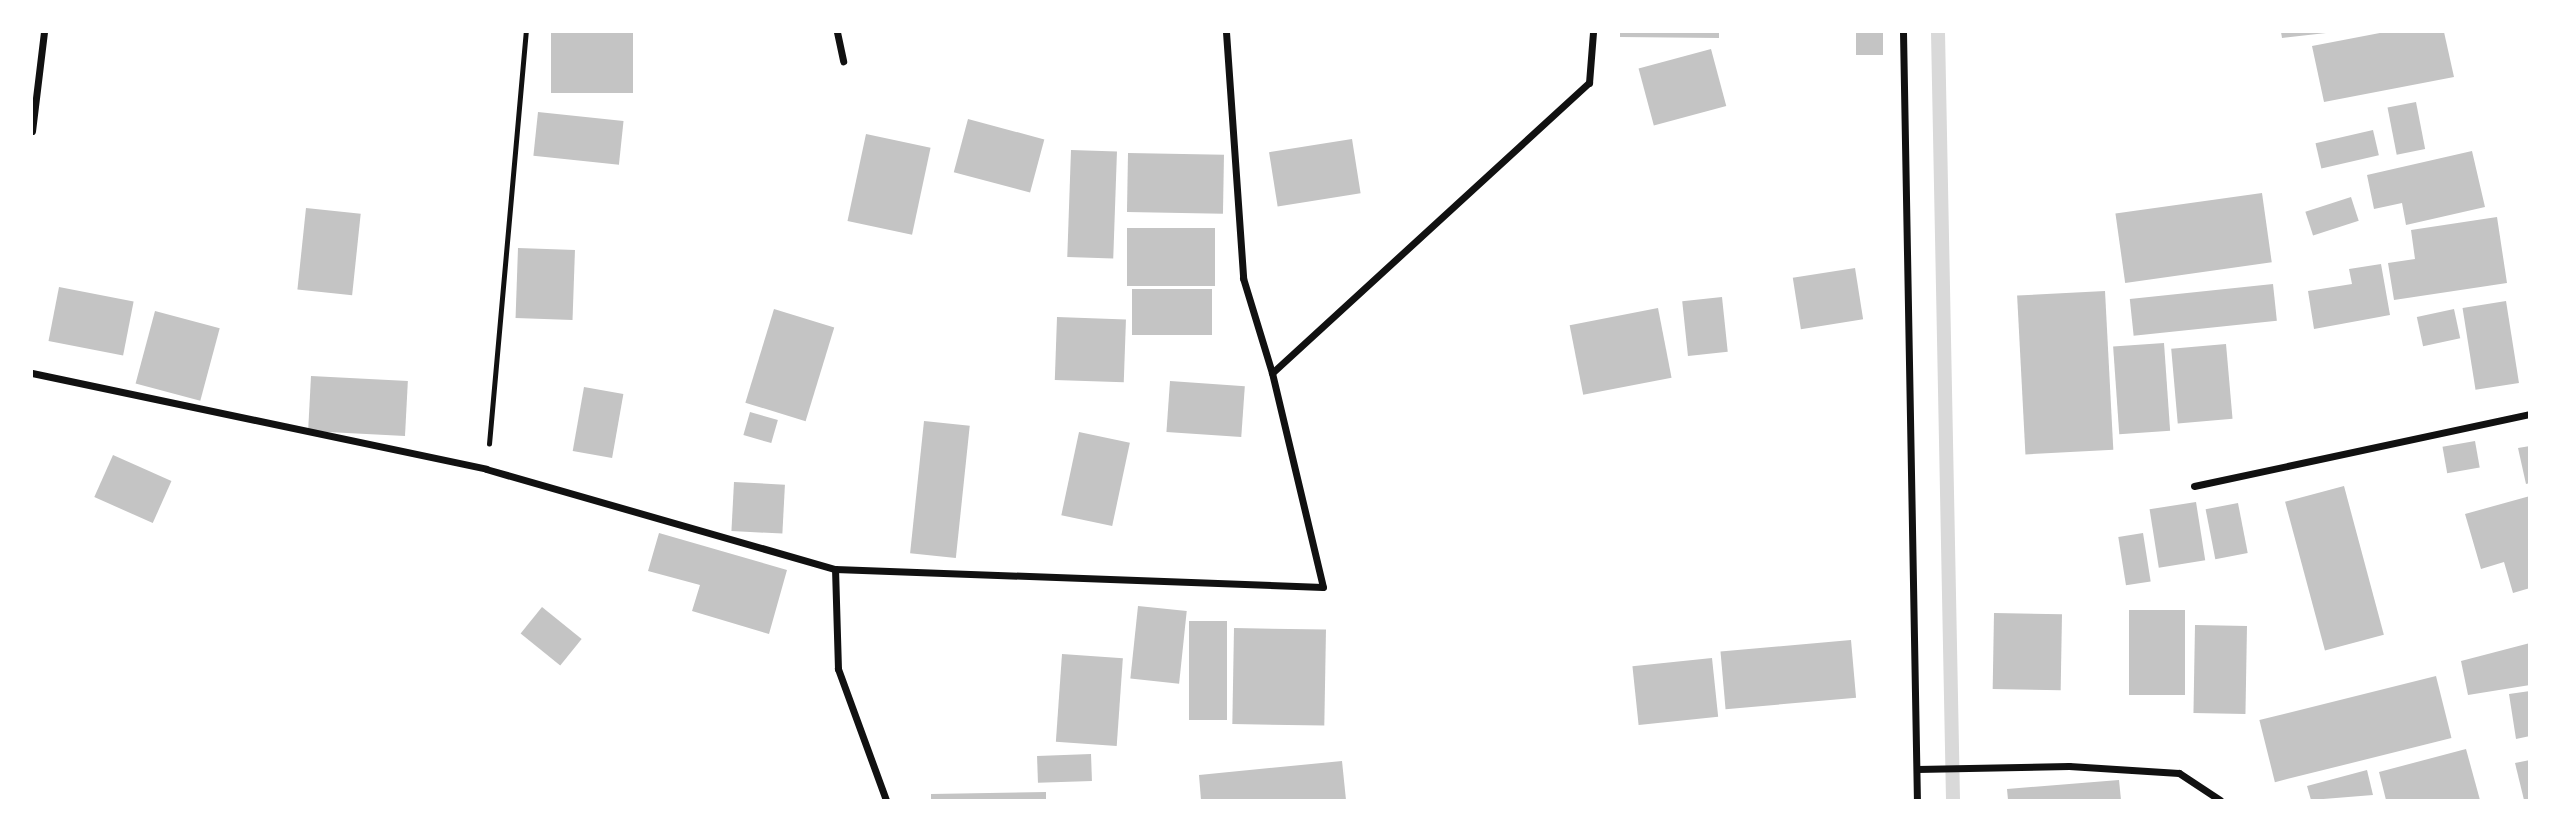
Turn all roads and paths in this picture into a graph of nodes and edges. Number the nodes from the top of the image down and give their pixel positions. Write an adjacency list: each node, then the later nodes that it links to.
1 (44, 32): 8 (street)
2 (526, 32): 12 (path)
3 (837, 32): 7 (street)
4 (1226, 32): 10 (street)
5 (1593, 32): 10 (street)
6 (1903, 32): 15 (street)
7 (843, 61)
8 (32, 131)
9 (32, 373): 12 (street)
10 (1272, 373): 14 (street)
11 (2529, 414): 13 (street)
12 (486, 469): 14 (street)
13 (2194, 486)
14 (835, 569): 16 (street)
15 (1917, 769): 17 (street); 18 (street)
16 (886, 800)
17 (1917, 800)
18 (2220, 800)

